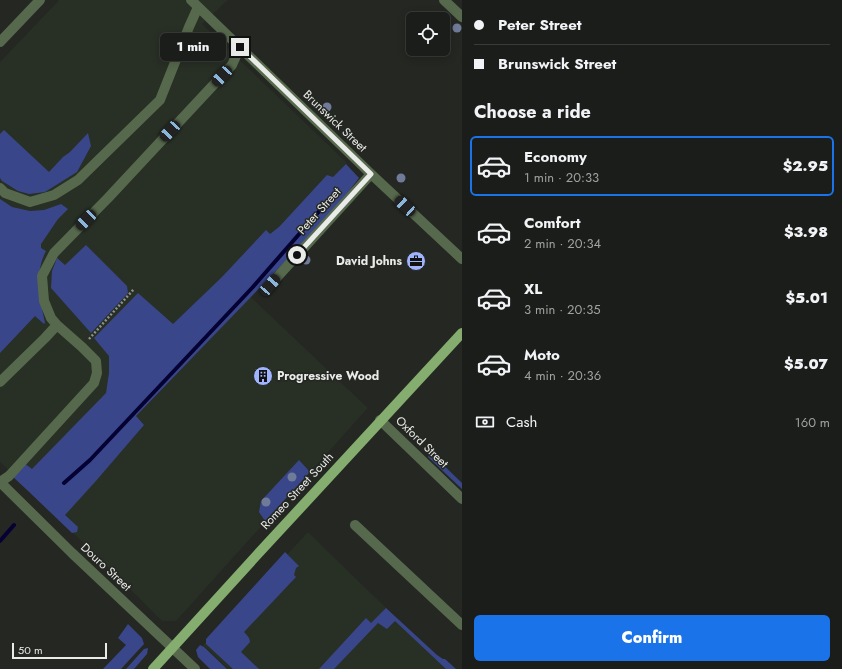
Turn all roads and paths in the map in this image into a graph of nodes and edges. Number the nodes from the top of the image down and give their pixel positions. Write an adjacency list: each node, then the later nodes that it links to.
1 (40, 0): 5 (street)
2 (444, 0): 4 (street)
3 (195, 4): 6 (street, Brunswick Street); 8 (street)
4 (462, 17)
5 (0, 42)
6 (240, 47): 7 (street, Brunswick Street); 12 (street)
7 (371, 174): 9 (street, Brunswick Street); 10 (street, Peter Street)
8 (0, 188)
9 (462, 259)
10 (270, 285)
11 (134, 290): 14 (path)
12 (57, 325): 14 (street); 15 (street)
13 (462, 333): 16 (main road, Romeo Street South)
14 (82, 347): 17 (street)
15 (0, 382)
16 (380, 420): 18 (street, Oxford Street); 21 (main road, Romeo Street South)
17 (0, 482): 21 (street, Douro Street)
18 (462, 499)
19 (355, 525): 20 (street)
20 (462, 625)
21 (173, 648): 22 (main road, Romeo Street South); 23 (street, Douro Street)
22 (153, 669)
23 (195, 669)

